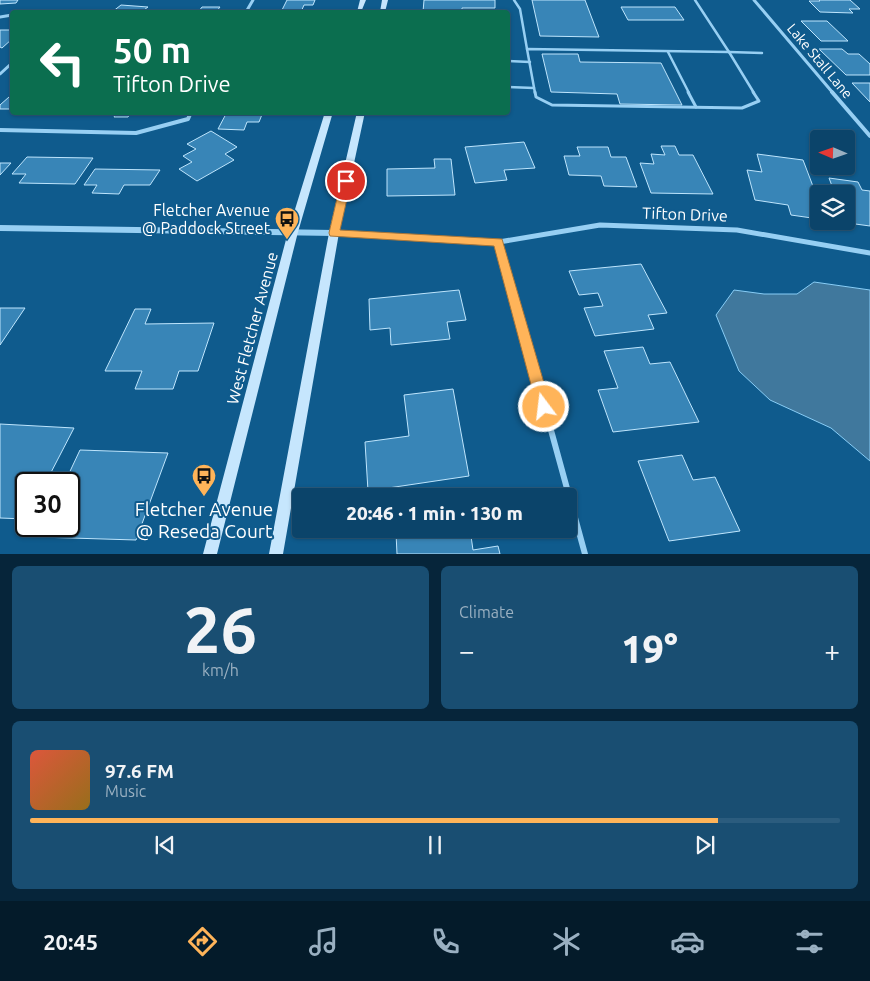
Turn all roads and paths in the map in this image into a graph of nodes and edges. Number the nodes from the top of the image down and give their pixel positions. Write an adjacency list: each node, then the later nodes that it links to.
1 (514, 0): 4 (lane)
2 (695, 0): 6 (lane)
3 (754, 0): 19 (street, Lake Stall Lane)
4 (527, 49): 5 (lane); 9 (lane)
5 (668, 52): 6 (lane); 14 (lane)
6 (729, 52): 7 (lane); 14 (lane)
7 (762, 53)
8 (510, 61): 9 (lane)
9 (530, 62): 13 (lane)
10 (10, 65): 11 (street)
11 (0, 74)
12 (510, 87): 13 (lane)
13 (534, 88): 14 (lane)
14 (696, 107)
15 (190, 115): 18 (street)
16 (328, 115): 21 (main road, West Fletcher Avenue)
17 (360, 115): 22 (main road)
18 (0, 130)
19 (870, 136)
20 (0, 228): 21 (street)
21 (293, 232): 22 (street); 25 (main road, West Fletcher Avenue)
22 (334, 233): 23 (street, Tifton Drive); 26 (main road)
23 (499, 242): 24 (street, Tifton Drive); 27 (street)
24 (870, 253)
25 (210, 554)
26 (276, 554)
27 (585, 554)

